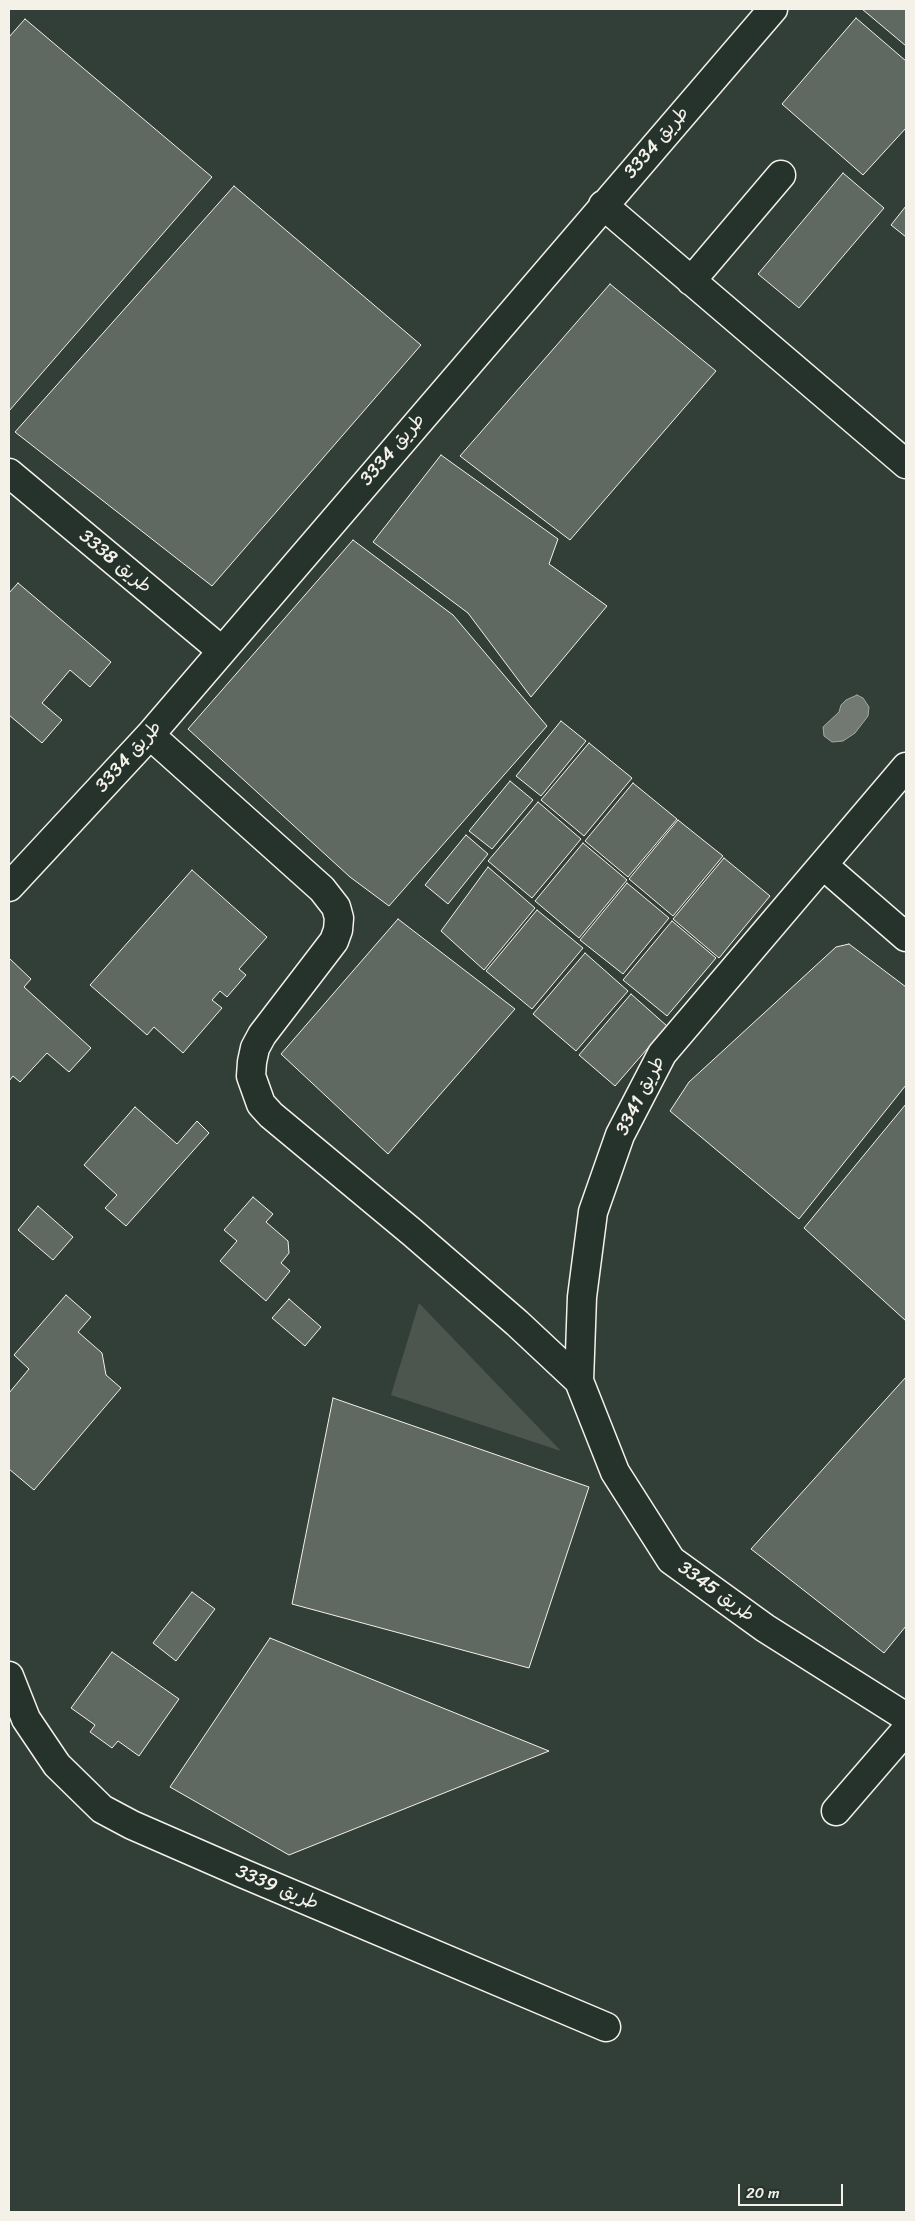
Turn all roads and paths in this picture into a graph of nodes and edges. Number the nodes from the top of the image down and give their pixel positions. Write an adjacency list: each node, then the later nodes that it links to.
1 (773, 9): 3 (street, طريق 3334)
2 (781, 176): 4 (street)
3 (603, 204): 4 (street); 7 (street, طريق 3334)
4 (691, 281): 5 (street)
5 (906, 464)
6 (9, 473): 7 (street, طريق 3338)
7 (221, 650): 8 (street, طريق 3334)
8 (150, 735): 11 (street, طريق 3334); 13 (street)
9 (906, 767): 10 (street, طريق 3341)
10 (823, 865): 12 (street); 13 (street, طريق 3341)
11 (9, 887)
12 (906, 937)
13 (579, 1381): 15 (street, طريق 3345)
14 (9, 1676): 18 (street, طريق 3339)
15 (906, 1716)
16 (906, 1730): 17 (street)
17 (836, 1811)
18 (606, 2027)

